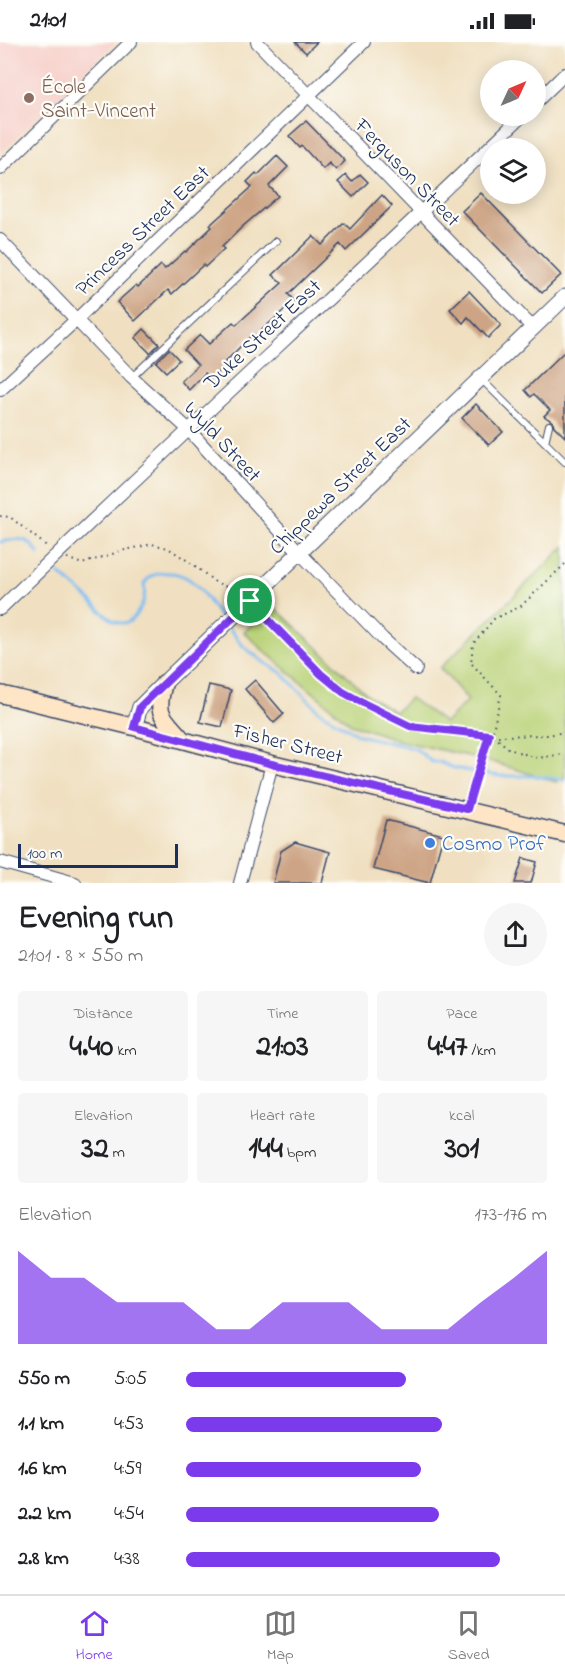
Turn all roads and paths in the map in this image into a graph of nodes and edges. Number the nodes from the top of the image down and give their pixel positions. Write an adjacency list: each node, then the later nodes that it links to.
1 (131, 42): 8 (street)
2 (257, 42): 6 (street, Ferguson Street)
3 (364, 42): 6 (street, Princess Street East)
4 (565, 74): 5 (street)
5 (546, 92)
6 (309, 96): 9 (street, Ferguson Street); 13 (street, Princess Street East)
7 (512, 126): 9 (street, Duke Street East)
8 (0, 169)
9 (421, 214): 14 (street, Ferguson Street); 19 (street, Duke Street East)
10 (0, 240): 13 (street, Wyld Street)
11 (276, 241): 15 (lane)
12 (565, 297): 14 (street, Chippewa Street East)
13 (77, 319): 15 (street, Wyld Street); 17 (street, Princess Street East)
14 (533, 328): 16 (street, Chippewa Street East)
15 (131, 377): 19 (street, Wyld Street)
16 (481, 378): 20 (lane); 24 (street, Chippewa Street East)
17 (0, 390)
18 (549, 425): 20 (lane)
19 (188, 429): 23 (street, Duke Street East); 24 (street, Wyld Street)
20 (545, 442): 21 (lane)
21 (565, 462)
22 (0, 516): 23 (path)
23 (58, 553): 26 (path); 27 (street, Duke Street East)
24 (300, 553): 26 (street, Chippewa Street East); 28 (street, Wyld Street)
25 (565, 564): 34 (path)
26 (250, 601): 29 (street, Chippewa Street East); 33 (path)
27 (0, 609)
28 (416, 669)
29 (164, 682): 31 (street, Chippewa Street East); 35 (main road)
30 (0, 694): 31 (main road, Fisher Street)
31 (134, 727): 35 (main road, Fisher Street)
32 (565, 732): 34 (path)
33 (489, 735): 34 (path); 38 (path)
34 (494, 736): 36 (path)
35 (183, 740): 37 (main road, Fisher Street)
36 (565, 754)
37 (272, 764): 38 (main road, Fisher Street); 42 (street)
38 (467, 809): 39 (main road, Fisher Street)
39 (565, 834)
40 (0, 862): 41 (street)
41 (75, 883)
42 (240, 883)

